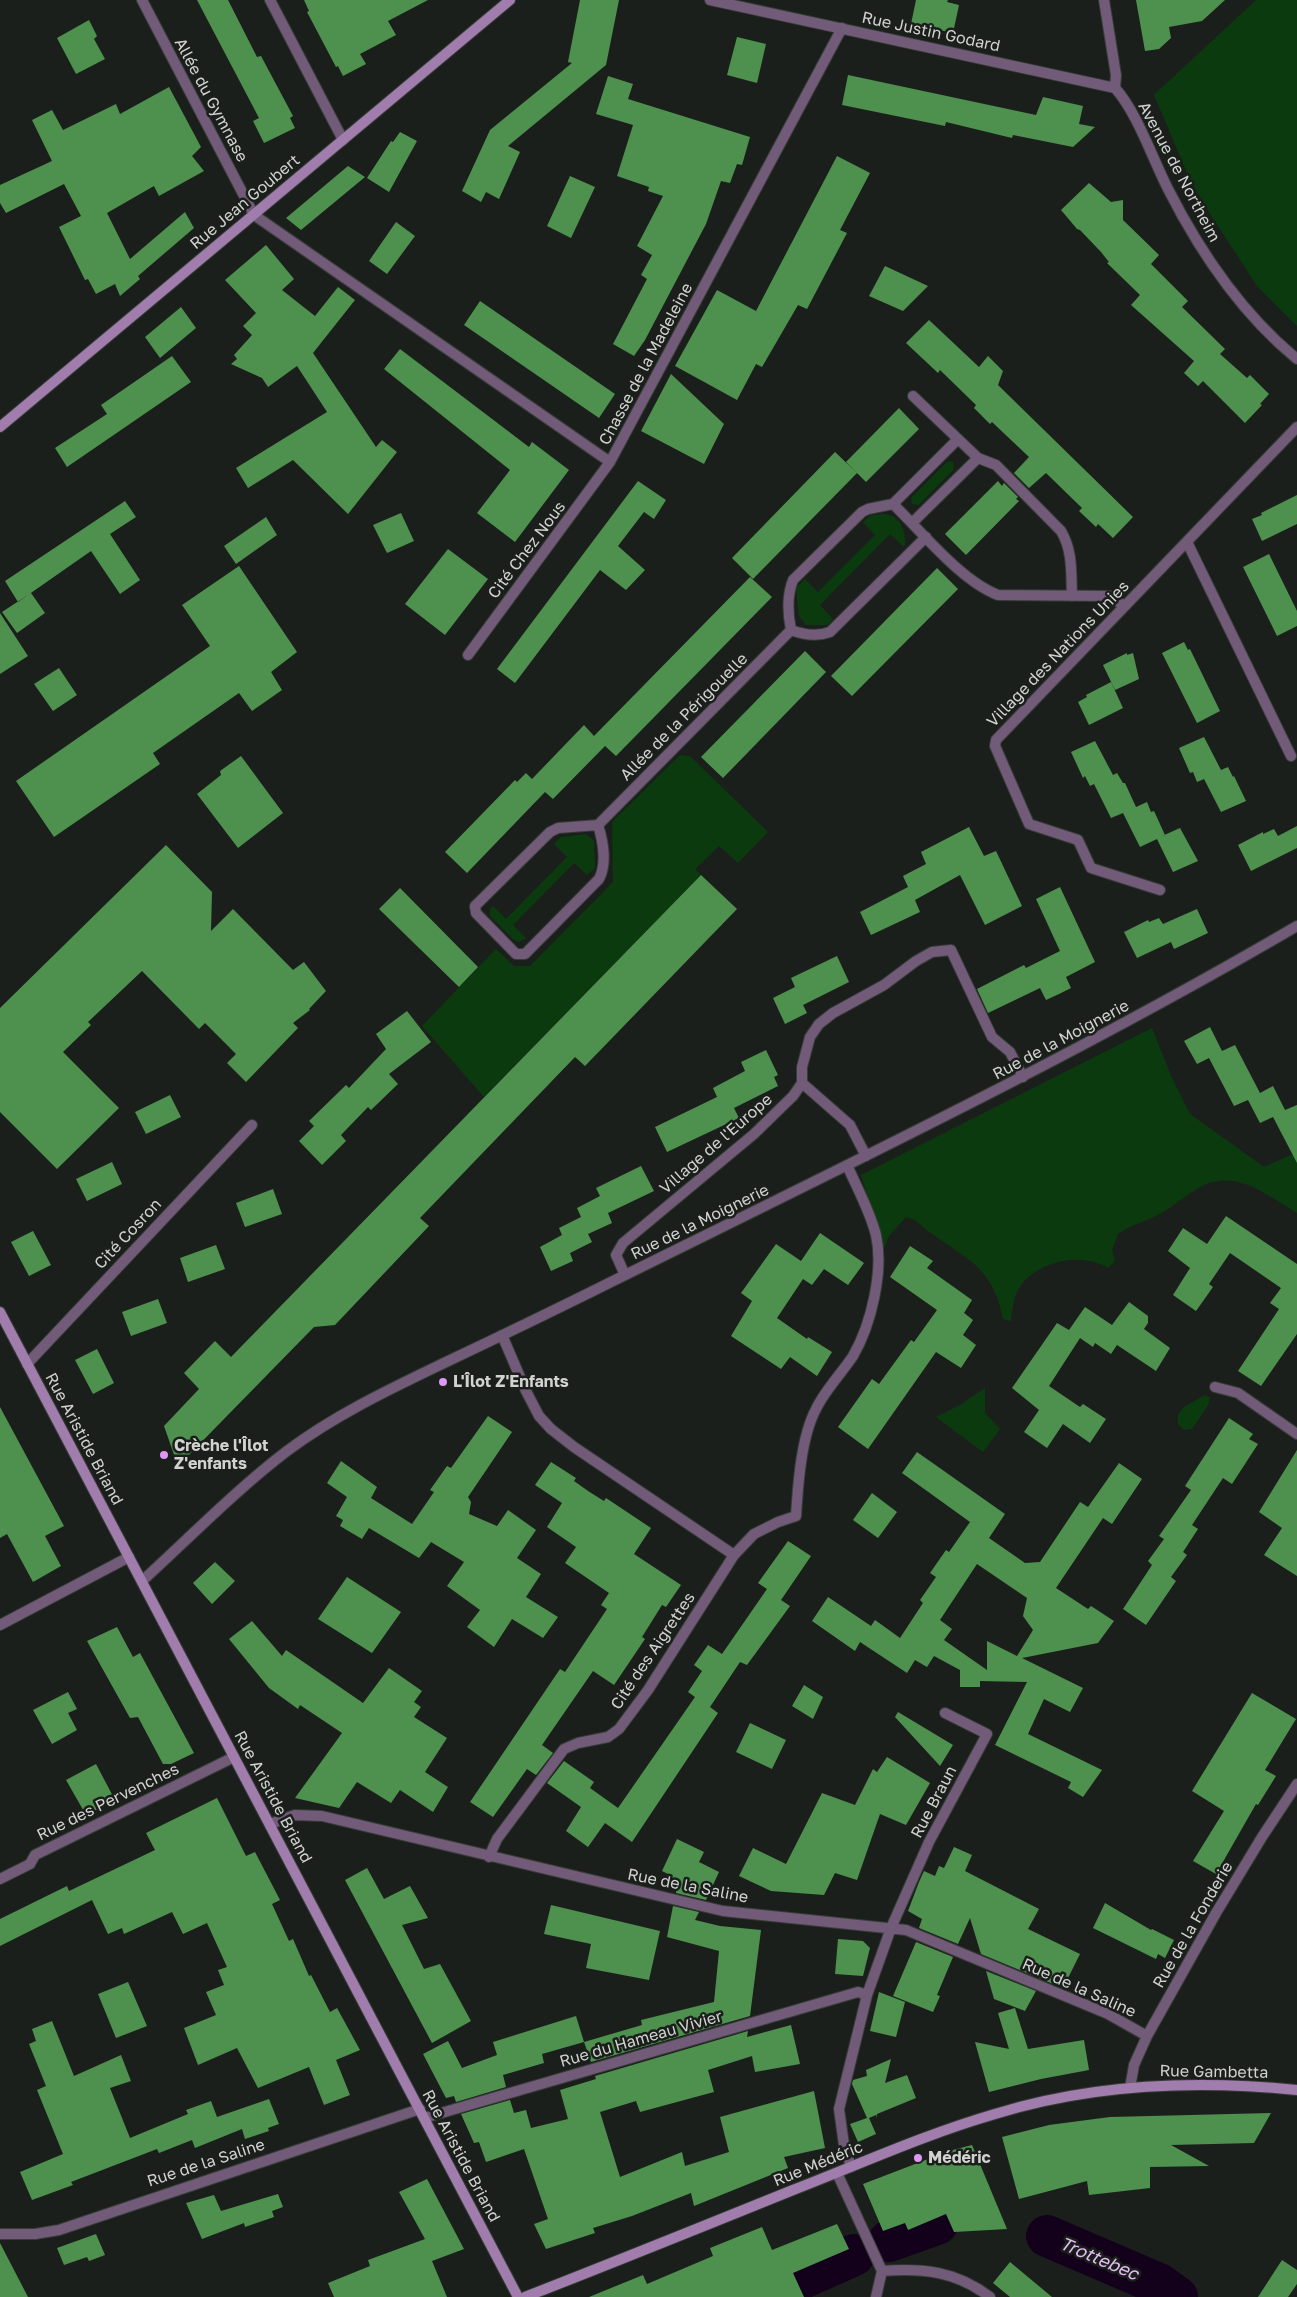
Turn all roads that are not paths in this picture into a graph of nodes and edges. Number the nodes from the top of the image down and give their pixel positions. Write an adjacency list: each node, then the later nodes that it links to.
1 (142, 0): 9 (street, Allée du Gymnase)
2 (270, 0): 8 (street)
3 (510, 0): 8 (main road, Rue Jean Goubert)
4 (710, 0): 6 (street, Rue Justin Godard)
5 (1104, 0): 7 (street)
6 (842, 28): 7 (street, Rue Justin Godard); 16 (street, Chasse de la Madeleine)
7 (1116, 88): 10 (street, Avenue de Northeim)
8 (343, 140): 9 (main road, Rue Jean Goubert)
9 (254, 214): 12 (main road, Rue Jean Goubert); 16 (street, Chasse de la Madeleine)
10 (1297, 359)
11 (913, 396): 14 (street)
12 (0, 427)
13 (1297, 427): 20 (street, Village des Nations Unies)
14 (958, 439): 15 (street); 17 (street)
15 (978, 458): 18 (street); 21 (street)
16 (610, 462): 24 (street, Cité Chez Nous)
17 (893, 504): 18 (street); 23 (street)
18 (912, 523): 19 (street)
19 (926, 537): 21 (street); 23 (street)
20 (1187, 542): 22 (street, Village des Nations Unies); 25 (street)
21 (1072, 596): 22 (street)
22 (1124, 606): 27 (street, Village des Nations Unies)
23 (791, 630): 26 (street, Allée de la Périgouelle)
24 (468, 655)
25 (1291, 756)
26 (598, 826): 26 (street)
27 (1160, 890)
28 (1297, 926): 29 (street, Rue de la Moignerie)
29 (1023, 1077): 30 (street); 32 (street, Rue de la Moignerie)
30 (802, 1083): 32 (street); 34 (street, Village de l'Europe)
31 (252, 1125): 37 (street, Cité Cosron)
32 (866, 1156): 33 (street, Rue de la Moignerie)
33 (847, 1165): 34 (street, Rue de la Moignerie); 40 (street, Cité des Aigrettes)
34 (625, 1275): 36 (street, Rue de la Moignerie)
35 (0, 1312): 37 (main road, Rue Aristide Briand)
36 (502, 1336): 40 (street); 42 (street, Rue de la Moignerie)
37 (28, 1364): 41 (main road, Rue Aristide Briand)
38 (1215, 1387): 39 (street)
39 (1297, 1434)
40 (734, 1555): 48 (street, Cité des Aigrettes)
41 (129, 1557): 42 (main road, Rue Aristide Briand); 43 (street)
42 (142, 1581): 45 (main road, Rue Aristide Briand)
43 (0, 1624)
44 (945, 1714): 50 (street, Rue Braun)
45 (234, 1757): 47 (main road, Rue Aristide Briand); 49 (street, Rue des Pervenches)
46 (1297, 1784): 52 (street, Rue de la Fonderie)
47 (270, 1824): 48 (street, Rue de la Saline); 55 (main road, Rue Aristide Briand)
48 (489, 1857): 50 (street, Rue de la Saline)
49 (0, 1879)
50 (891, 1928): 51 (street); 52 (street, Rue de la Saline)
51 (867, 1995): 55 (street, Rue du Hameau Vivier); 56 (street)
52 (1146, 2036): 53 (street, Rue de la Fonderie)
53 (1130, 2088): 54 (main road, Rue Gambetta); 56 (main road, Rue Médéric)
54 (1297, 2090)
55 (422, 2113): 58 (street, Rue de la Saline); 60 (main road, Rue Aristide Briand)
56 (851, 2167): 57 (main road, Rue Médéric)
57 (837, 2173): 59 (street); 61 (main road, Rue Médéric)
58 (0, 2234)
59 (882, 2271): 62 (street); 63 (street)
60 (518, 2297)
61 (525, 2297)
62 (876, 2297)
63 (990, 2297)

